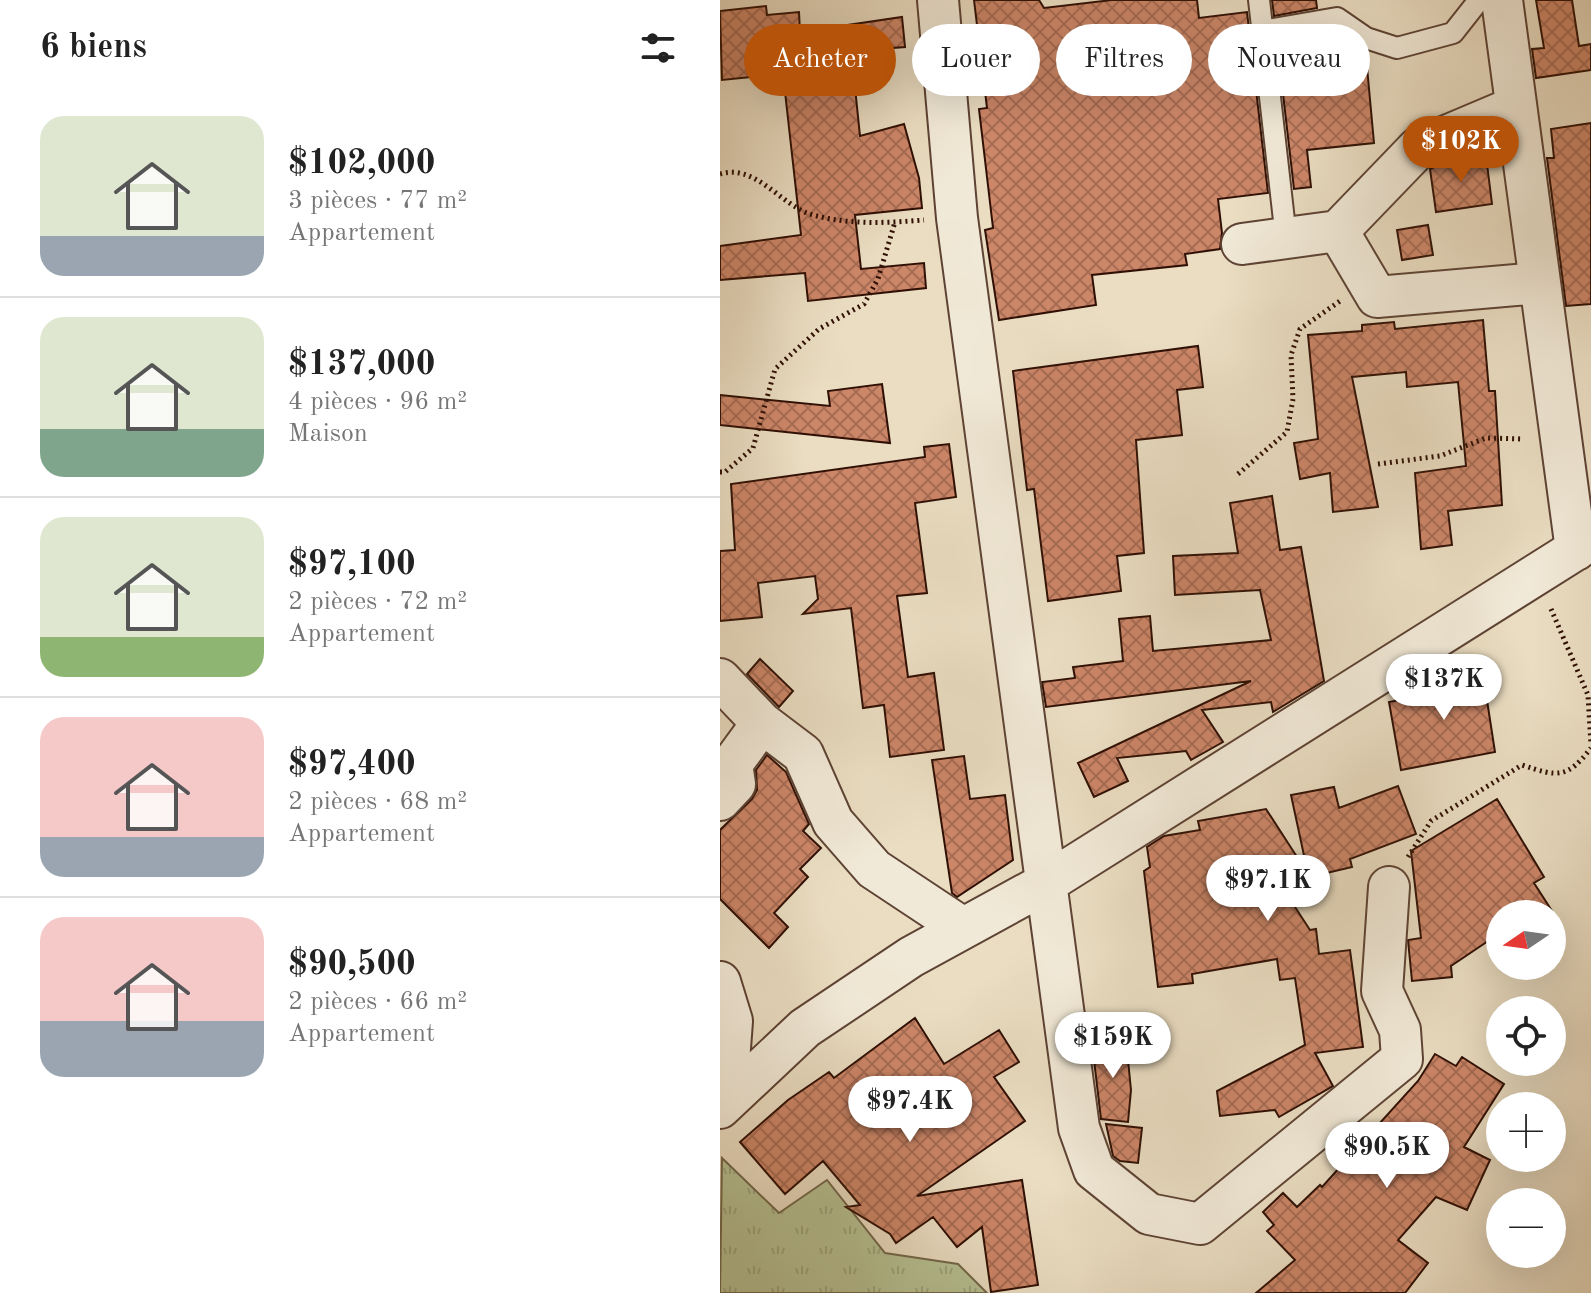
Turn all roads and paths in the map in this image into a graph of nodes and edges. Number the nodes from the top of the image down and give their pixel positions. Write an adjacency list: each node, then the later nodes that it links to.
1 (938, 0): 12 (street)
2 (1259, 0): 5 (lane)
3 (1479, 0): 8 (lane)
4 (1502, 0): 10 (street)
5 (1262, 24)
6 (1303, 24): 7 (lane)
7 (1346, 24)
8 (1370, 39)
9 (1270, 96): 15 (lane)
10 (1515, 107): 14 (street); 18 (street)
11 (720, 174): 13 (path)
12 (957, 218): 13 (path); 29 (street)
13 (895, 222): 21 (path)
14 (1338, 231): 15 (street); 17 (street)
15 (1286, 238): 16 (street)
16 (1242, 244)
17 (1369, 282): 18 (street); 22 (path)
18 (1539, 283): 19 (street)
19 (1561, 440): 20 (path); 23 (street)
20 (1378, 464)
21 (720, 472)
22 (1238, 474)
23 (1584, 545): 24 (street)
24 (1536, 575): 27 (path); 29 (street)
25 (720, 679): 26 (street)
26 (762, 723): 28 (street); 31 (street)
27 (1591, 746): 30 (path)
28 (720, 800)
29 (1048, 882): 30 (street); 31 (street)
30 (1389, 887)
31 (963, 928): 33 (street)
32 (720, 982): 33 (street)
33 (723, 1105)

